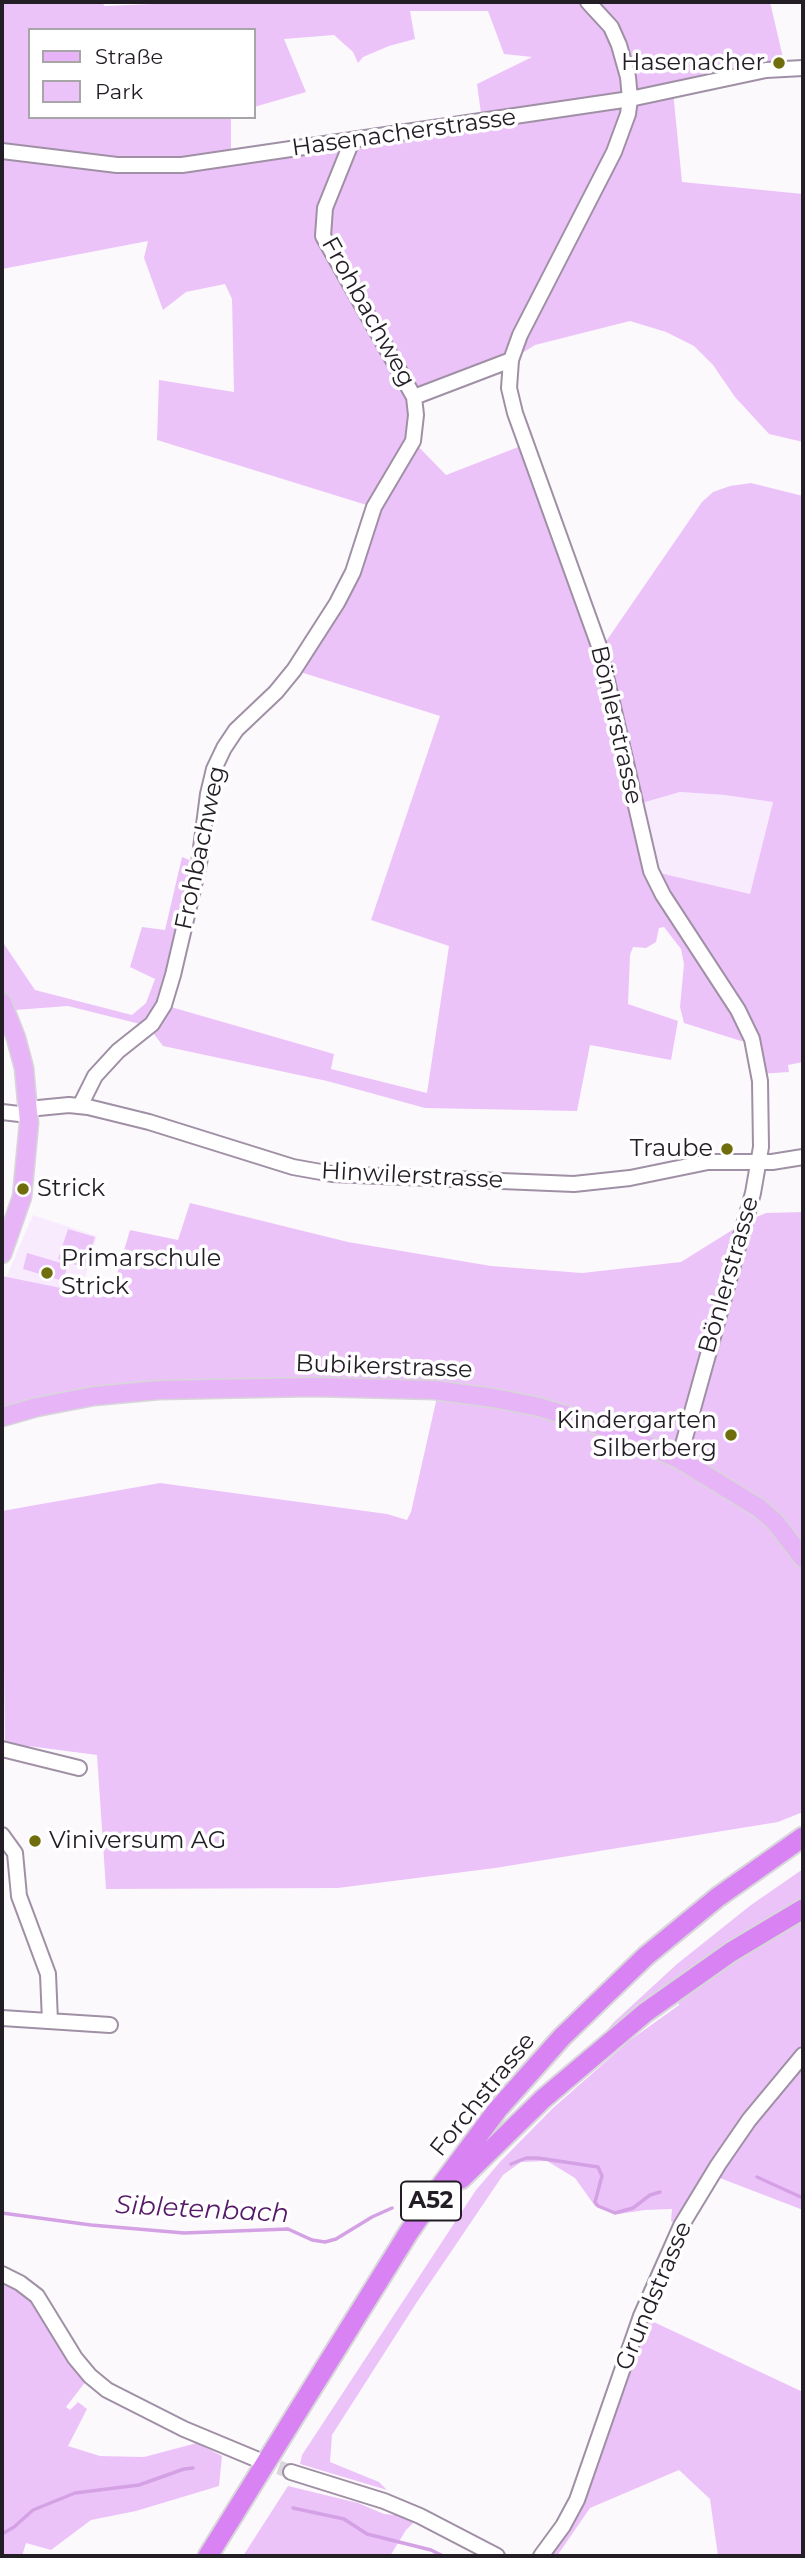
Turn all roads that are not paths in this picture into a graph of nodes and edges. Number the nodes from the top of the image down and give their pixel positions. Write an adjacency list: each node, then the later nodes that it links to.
1 (588, 2): 3 (street, Bönlerstrasse)
2 (803, 68): 3 (street, Hasenacherstrasse)
3 (630, 99): 4 (street, Hasenacherstrasse); 6 (street, Bönlerstrasse)
4 (352, 141): 5 (street, Hasenacherstrasse); 7 (street, Frohbachweg)
5 (2, 150)
6 (510, 360): 7 (street); 13 (street, Bönlerstrasse)
7 (414, 397): 9 (street, Frohbachweg)
8 (2, 1002): 11 (main road)
9 (80, 1105): 11 (street, Hinwilerstrasse); 13 (street, Hinwilerstrasse)
10 (2, 1112): 11 (street, Hinwilerstrasse)
11 (28, 1112): 14 (main road)
12 (803, 1157): 13 (street, Hinwilerstrasse)
13 (759, 1162): 16 (street, Bönlerstrasse)
14 (2, 1254)
15 (2, 1417): 16 (main road, Bubikerstrasse)
16 (679, 1460): 17 (main road, Bubikerstrasse)
17 (803, 1558)
18 (2, 1749): 19 (street)
19 (79, 1768)
20 (2, 1835): 24 (street)
21 (802, 1841): 27 (highway, Forchstrasse / A52); 31 (highway, Forchstrasse / A52)
22 (803, 1909): 27 (highway)
23 (2, 2018): 24 (street)
24 (50, 2021): 25 (street)
25 (110, 2025)
26 (803, 2055): 34 (street, Grundstrasse)
27 (461, 2179): 32 (highway, Forchstrasse / A52)
28 (2, 2274): 29 (street)
29 (256, 2459)
30 (291, 2472): 33 (street)
31 (208, 2556)
32 (223, 2556)
33 (496, 2556)
34 (541, 2556)

